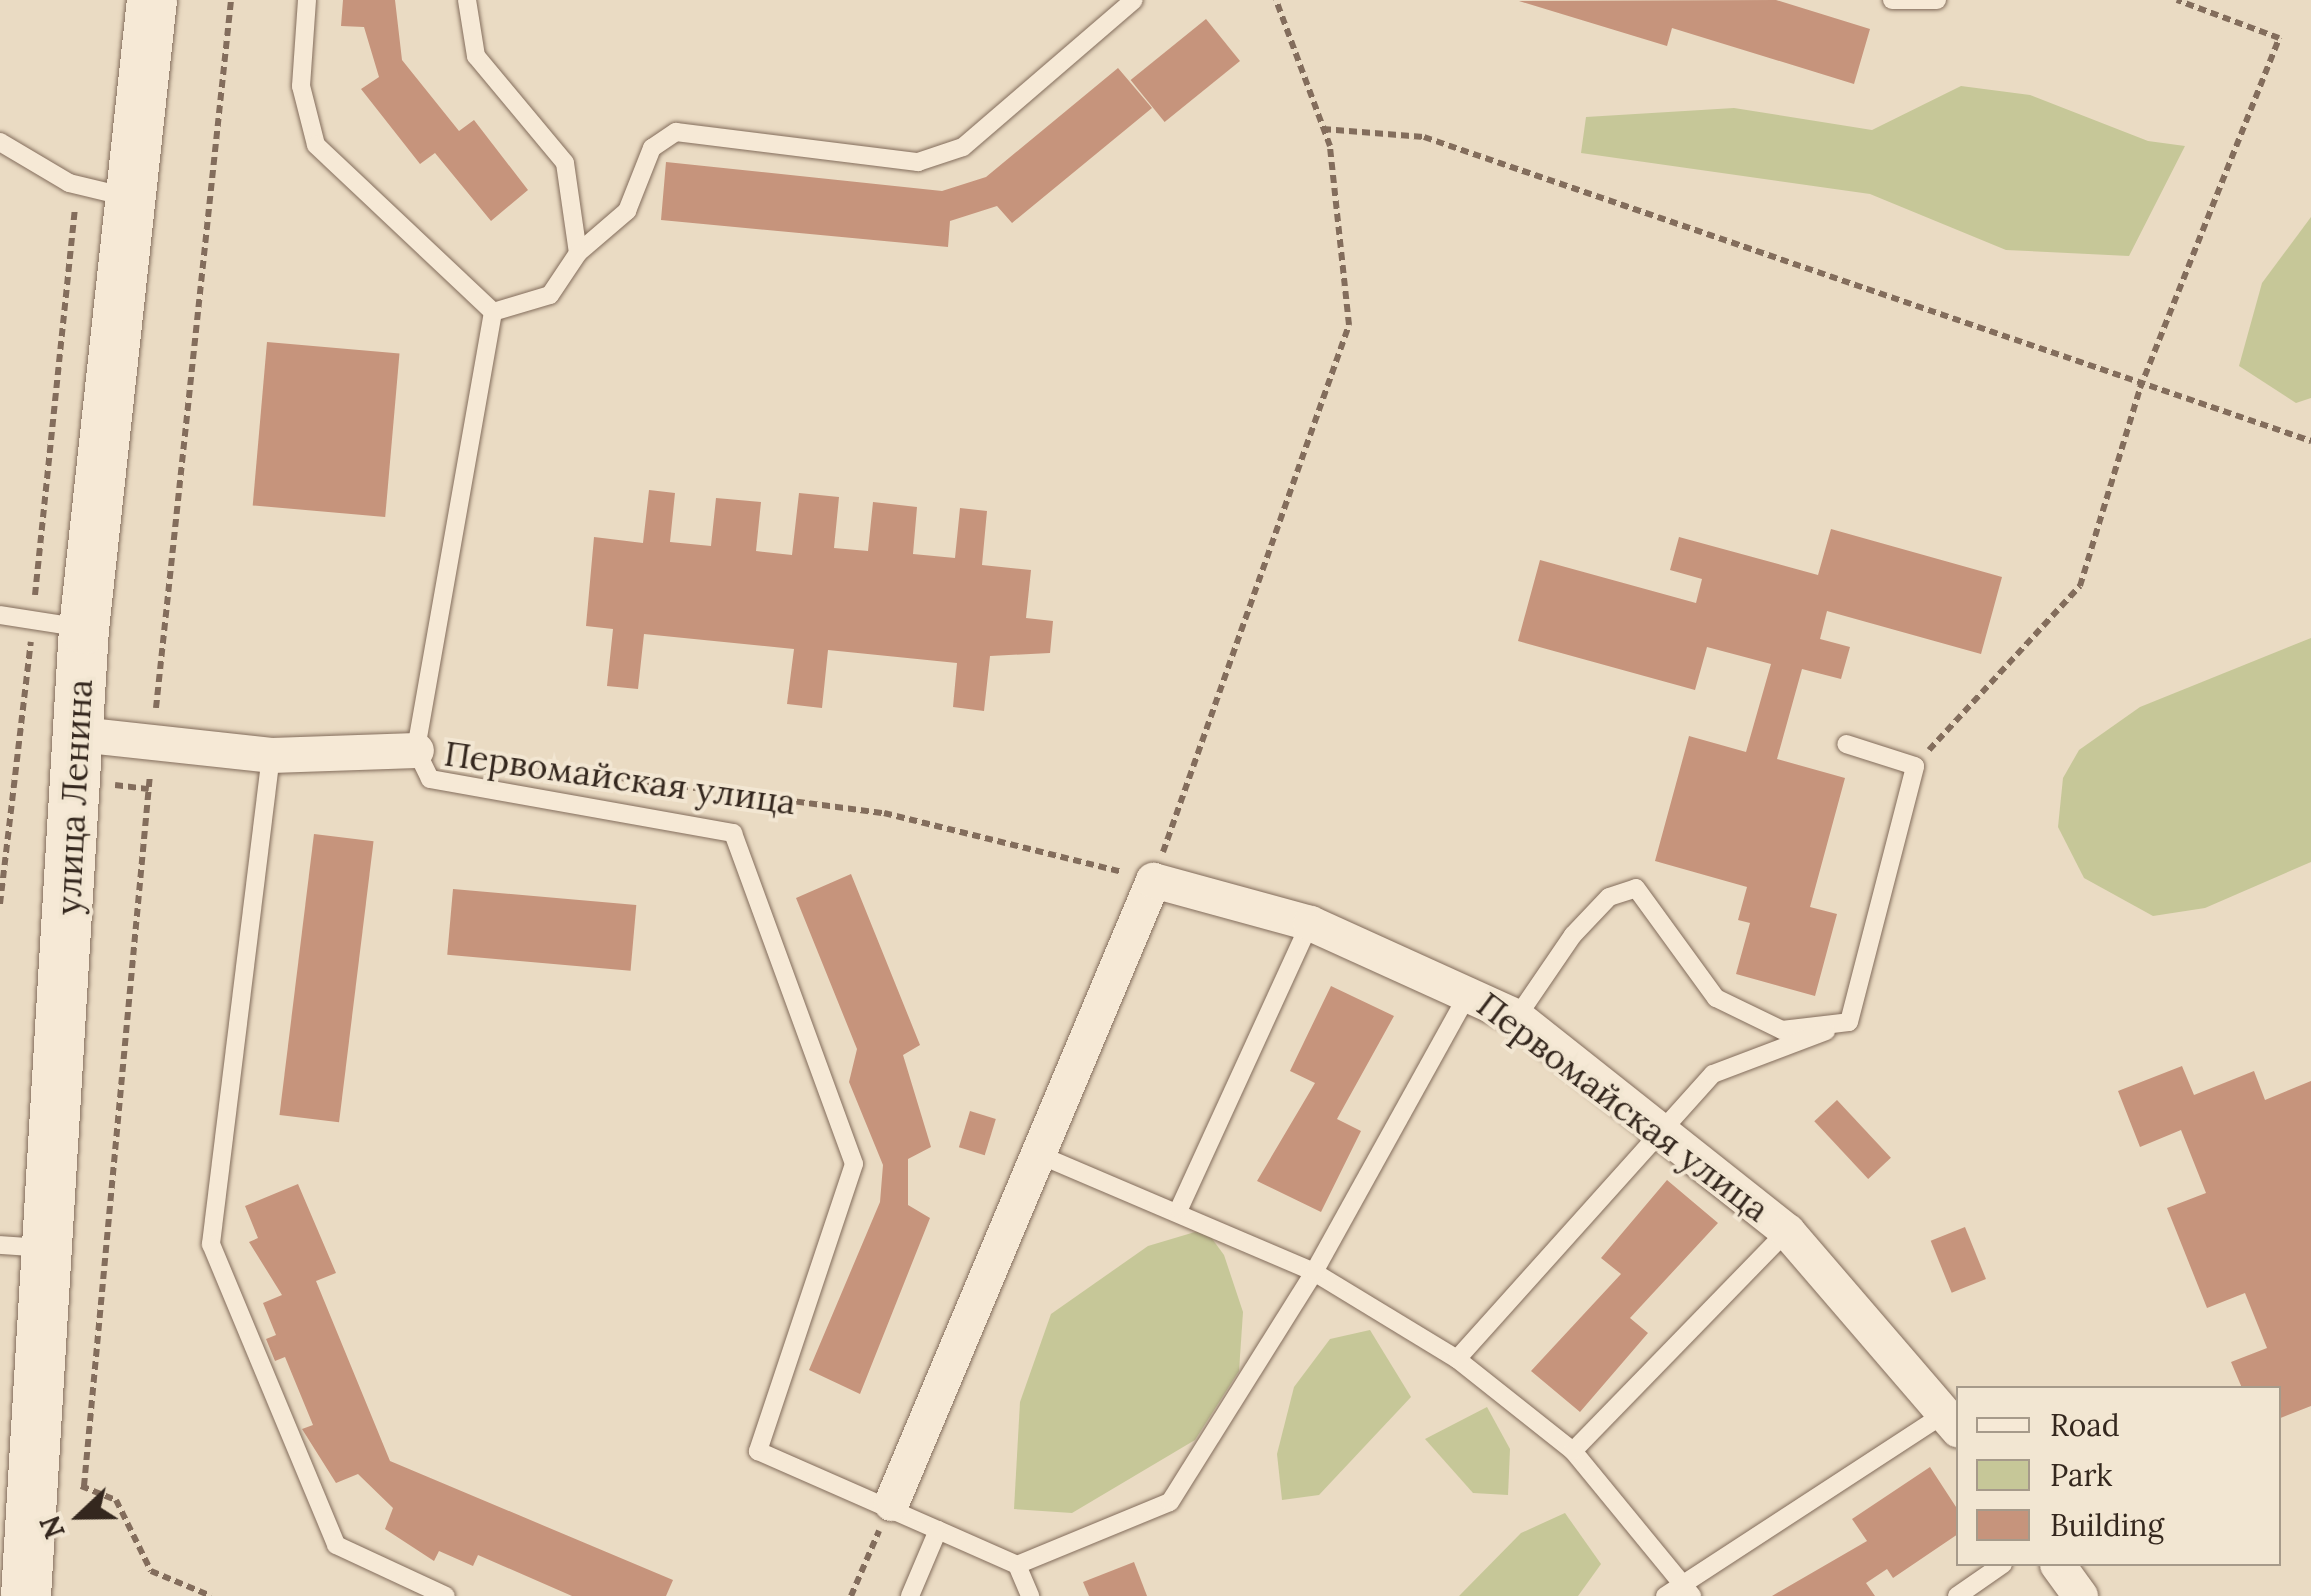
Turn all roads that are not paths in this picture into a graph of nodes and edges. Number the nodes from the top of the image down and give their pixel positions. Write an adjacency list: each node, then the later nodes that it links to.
1 (152, 0): 8 (street, улица Ленина)
2 (307, 0): 10 (lane)
3 (467, 0): 9 (lane)
4 (1134, 0): 9 (lane)
5 (1892, 0): 6 (lane)
6 (1937, 0)
7 (0, 142): 8 (lane)
8 (129, 197): 12 (street, улица Ленина)
9 (578, 253): 10 (lane)
10 (494, 312): 15 (lane)
11 (0, 615): 12 (lane)
12 (84, 628): 13 (street, улица Ленина)
13 (78, 734): 16 (street, Первомайская улица); 25 (street, улица Ленина)
14 (1846, 744): 20 (lane)
15 (416, 750): 16 (street, Первомайская улица); 30 (lane)
16 (271, 754): 37 (lane)
17 (1310, 923): 18 (street, Первомайская улица); 22 (street, Первомайская улица); 23 (lane)
18 (1470, 990): 19 (street, Первомайская улица); 26 (lane)
19 (1517, 1017): 20 (lane); 21 (street, Первомайская улица)
20 (1849, 1022): 21 (lane)
21 (1658, 1126): 24 (street, Первомайская улица); 27 (lane)
22 (1040, 1155): 23 (lane); 30 (street)
23 (1179, 1209): 26 (lane)
24 (1787, 1231): 28 (street, Первомайская улица); 29 (lane)
25 (24, 1246): 36 (street, улица Ленина)
26 (1314, 1272): 27 (lane); 32 (lane)
27 (1457, 1360): 29 (lane)
28 (1952, 1421): 35 (lane)
29 (1572, 1451): 35 (lane)
30 (891, 1503): 31 (lane)
31 (938, 1530): 32 (lane); 38 (lane)
32 (1017, 1564): 39 (lane)
33 (2000, 1566): 41 (lane)
34 (2058, 1566): 42 (street)
35 (1687, 1590): 40 (lane)
36 (26, 1596)
37 (446, 1596)
38 (910, 1596)
39 (1030, 1596)
40 (1665, 1596)
41 (1957, 1596)
42 (2080, 1596)

